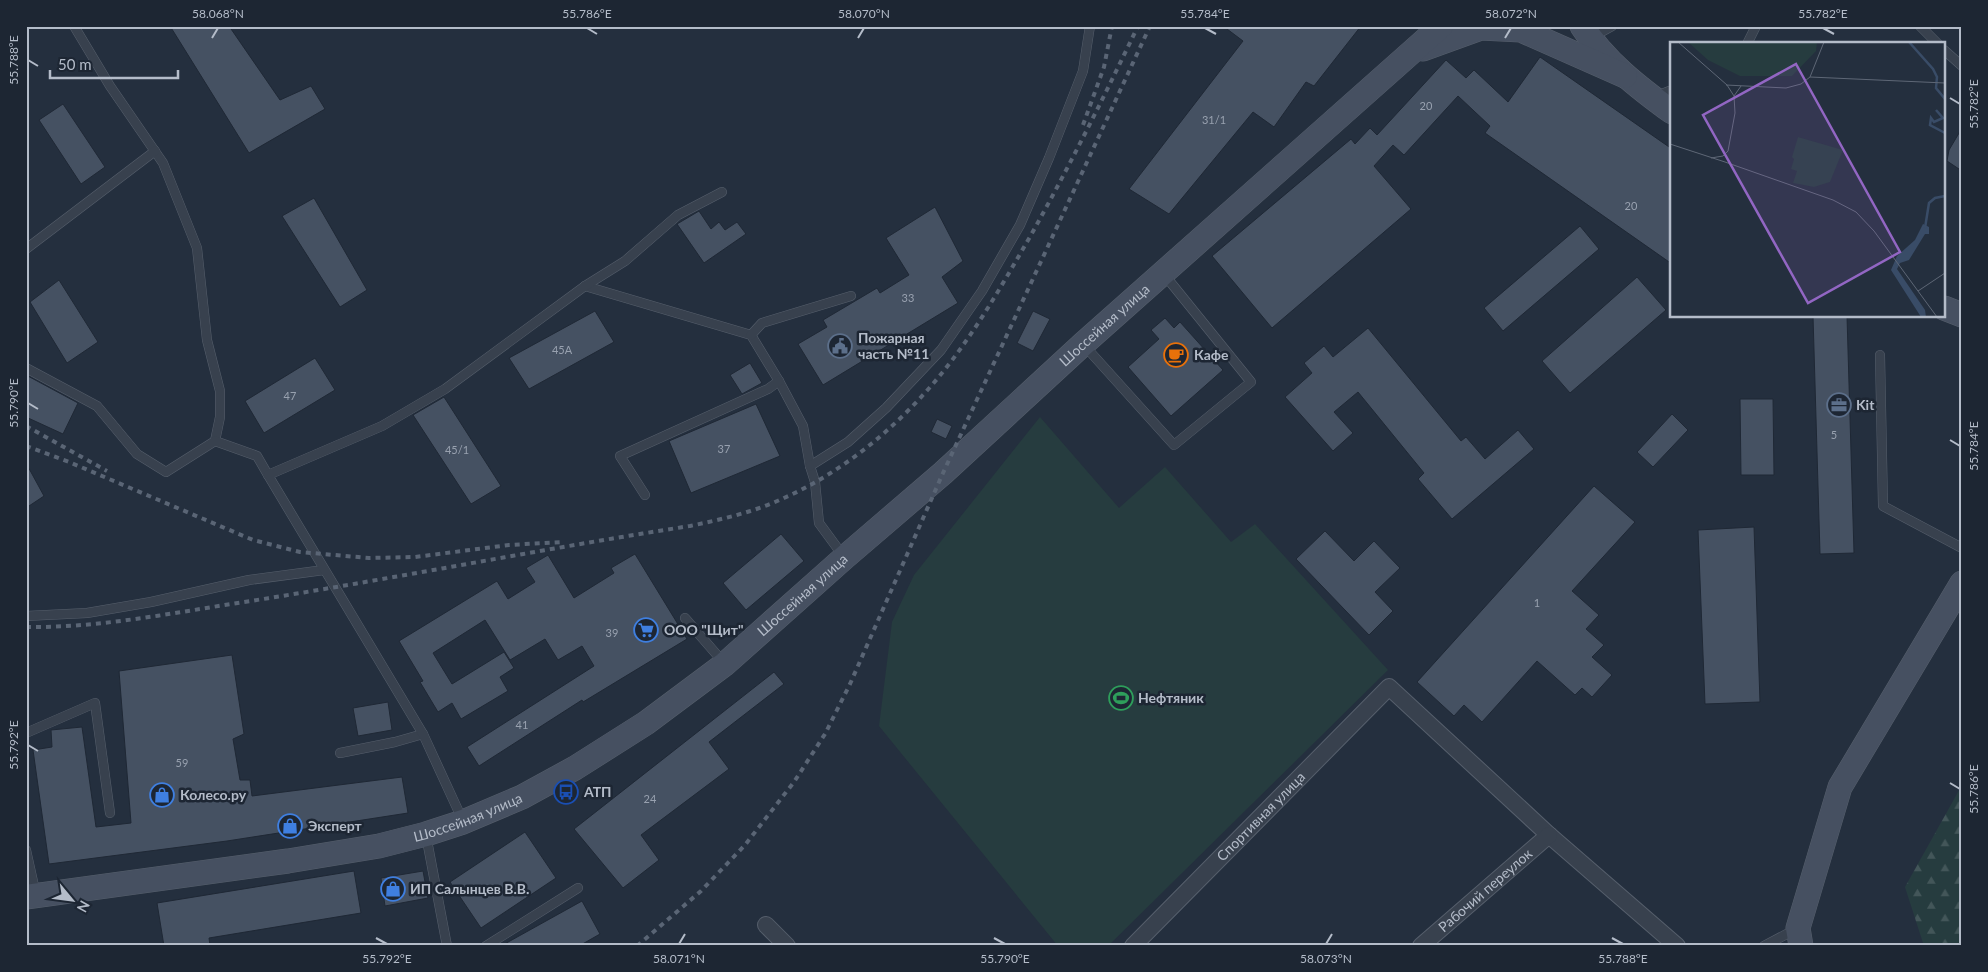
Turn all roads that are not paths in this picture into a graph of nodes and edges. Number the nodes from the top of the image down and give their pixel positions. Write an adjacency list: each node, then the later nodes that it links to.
1 (74, 26): 18 (lane)
2 (1090, 26): 32 (lane)
3 (1441, 26): 13 (main road, Шоссейная улица)
4 (1547, 26): 8 (main road)
5 (1612, 26): 9 (lane)
6 (1756, 26): 10 (lane)
7 (1920, 26): 11 (lane)
8 (1518, 28): 13 (main road); 15 (main road)
9 (1586, 32): 15 (main road)
10 (1748, 42)
11 (1936, 42)
12 (1946, 52): 14 (lane)
13 (1412, 53): 21 (main road, Шоссейная улица)
14 (1962, 66)
15 (1626, 76): 16 (main road)
16 (1662, 94): 17 (main road)
17 (1670, 108)
18 (155, 151): 20 (lane); 31 (lane)
19 (722, 192): 22 (lane)
20 (26, 249)
21 (1163, 272): 27 (main road, Шоссейная улица); 27 (lane)
22 (585, 286): 26 (lane); 33 (lane)
23 (852, 296): 26 (lane)
24 (1946, 309): 25 (main road)
25 (1962, 315)
26 (751, 335): 30 (lane)
27 (1083, 344): 36 (main road, Шоссейная улица)
28 (1880, 355): 35 (lane)
29 (26, 368): 31 (lane)
30 (779, 381): 32 (lane); 34 (lane)
31 (215, 441): 33 (lane)
32 (810, 466): 36 (lane)
33 (268, 475): 37 (lane)
34 (645, 495)
35 (1962, 548)
36 (844, 558): 41 (main road, Шоссейная улица)
37 (324, 570): 39 (lane); 43 (lane)
38 (1962, 583): 53 (main road)
39 (26, 616)
40 (685, 618): 41 (lane)
41 (725, 664): 46 (main road, Шоссейная улица)
42 (26, 732): 45 (lane)
43 (423, 734): 44 (lane); 46 (lane)
44 (340, 753)
45 (110, 813)
46 (463, 822): 47 (main road, Шоссейная улица)
47 (426, 834): 51 (main road, Шоссейная улица); 54 (lane)
48 (1549, 835): 57 (street, Спортивная улица); 58 (street, Рабочий переулок); 59 (street)
49 (26, 850): 51 (lane)
50 (578, 888): 55 (lane)
51 (31, 896)
52 (766, 925): 56 (street)
53 (1800, 937): 60 (lane)
54 (447, 946)
55 (486, 946)
56 (787, 946)
57 (1133, 946)
58 (1422, 946)
59 (1677, 946)
60 (1764, 946)

